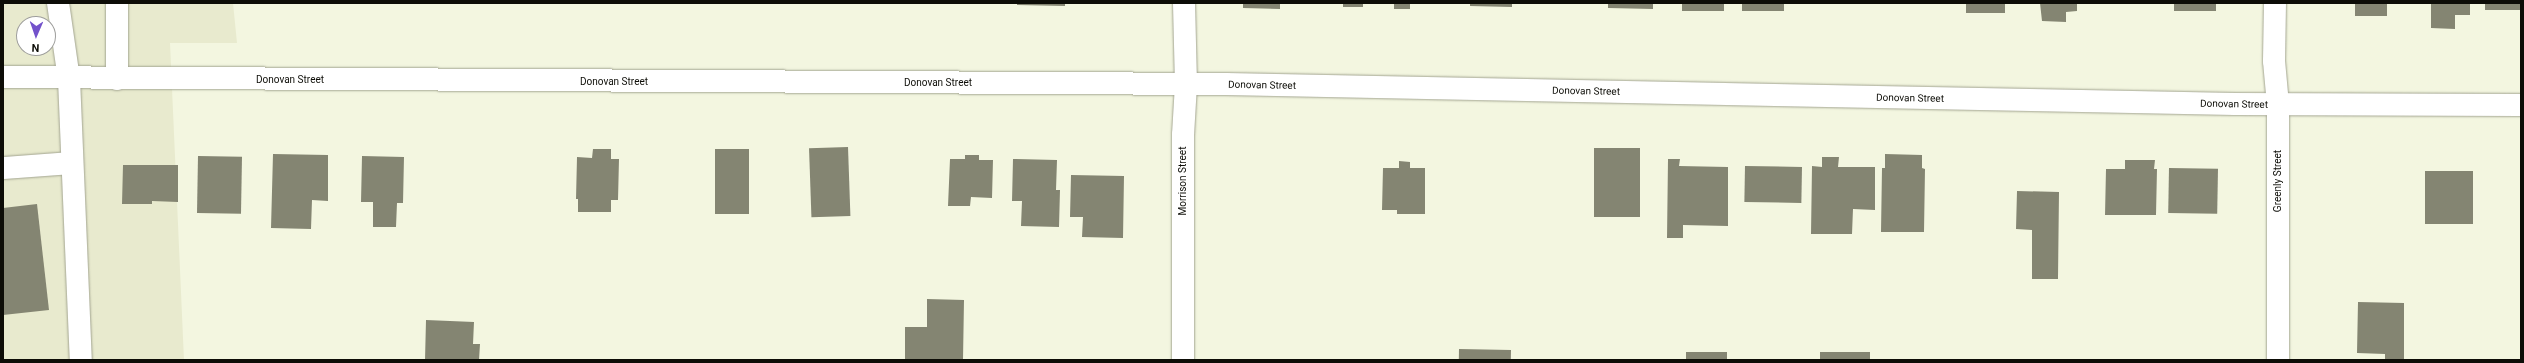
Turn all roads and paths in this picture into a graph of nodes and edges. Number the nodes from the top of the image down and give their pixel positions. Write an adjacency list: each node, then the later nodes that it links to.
1 (58, 3): 6 (street)
2 (117, 3): 7 (street)
3 (1184, 3): 8 (street, Morrison Street)
4 (2275, 3): 9 (street, Greenly Street)
5 (3, 77): 6 (street, Donovan Street)
6 (69, 79): 7 (street, Donovan Street); 11 (street)
7 (117, 79): 8 (street, Donovan Street)
8 (1186, 85): 9 (street, Donovan Street); 14 (street, Morrison Street)
9 (2278, 104): 10 (street, Donovan Street); 15 (street, Greenly Street)
10 (2521, 106)
11 (71, 163): 12 (street); 13 (street)
12 (3, 168)
13 (81, 360)
14 (1182, 360)
15 (2278, 360)

